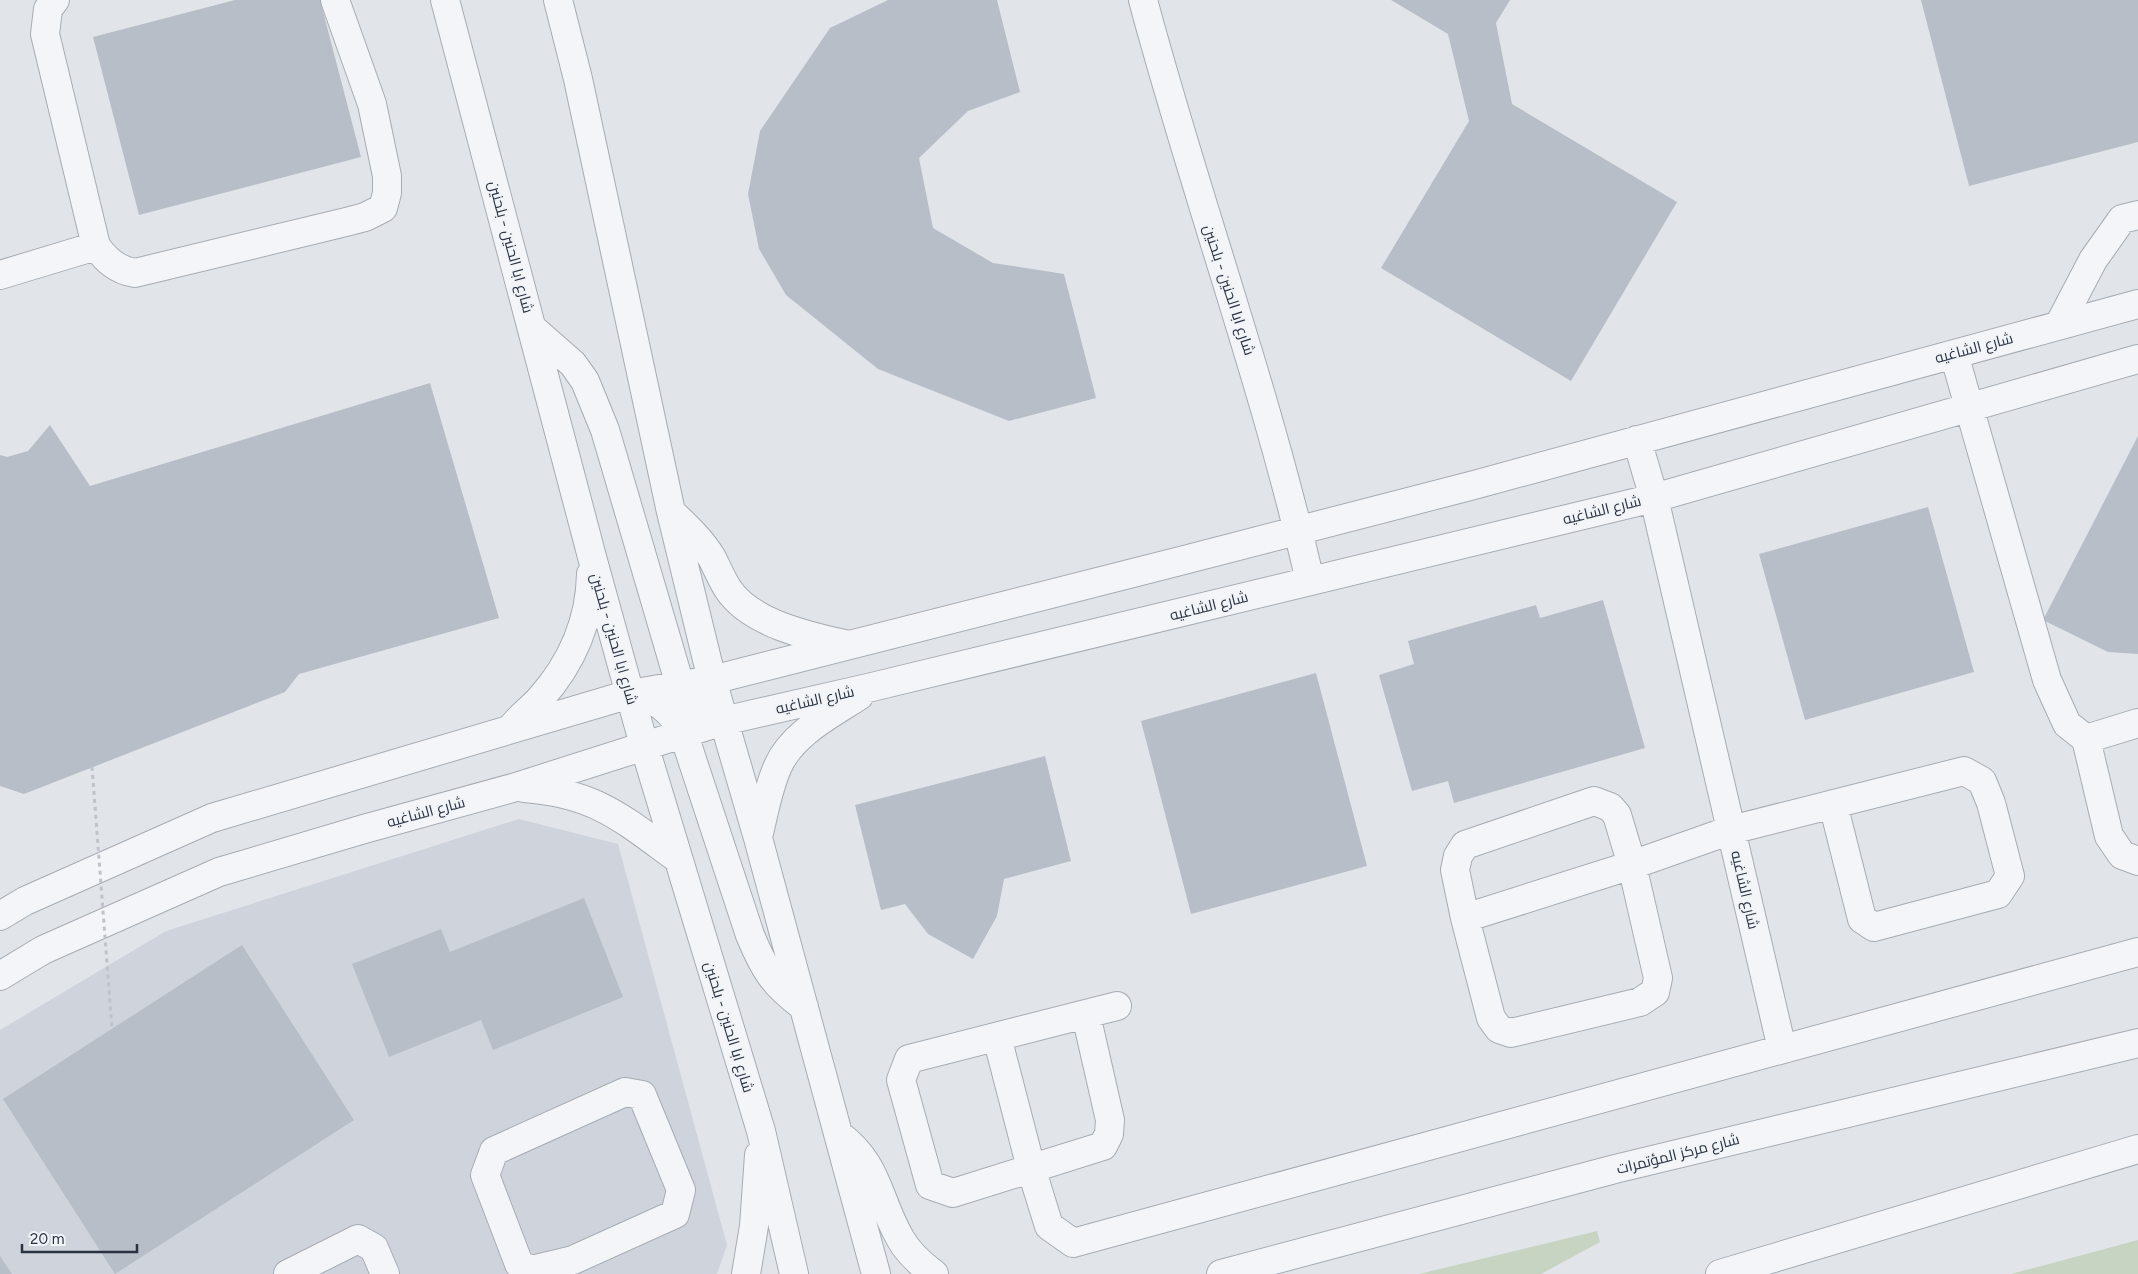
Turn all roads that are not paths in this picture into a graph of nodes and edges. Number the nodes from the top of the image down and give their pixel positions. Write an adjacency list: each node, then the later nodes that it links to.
1 (55, 0): 7 (street)
2 (335, 0): 7 (street)
3 (445, 0): 11 (street, شارع ابا الحنين - بلحنين)
4 (558, 0): 17 (street)
5 (1143, 0): 18 (street, شارع ابا الحنين - بلحنين)
6 (2138, 215): 10 (street)
7 (96, 246): 8 (street)
8 (0, 275)
9 (2138, 304): 10 (street, شارع الشاغيه)
10 (2059, 325): 12 (street, شارع الشاغيه)
11 (532, 328): 19 (street, شارع ابا الحنين - بلحنين); 23 (street)
12 (1954, 354): 14 (street); 15 (street, شارع الشاغيه)
13 (2138, 359): 14 (street, شارع الشاغيه)
14 (1968, 408): 16 (street, شارع الشاغيه); 30 (street)
15 (1637, 440): 16 (street, شارع الشاغيه); 18 (street, شارع الشاغيه)
16 (1654, 498): 20 (street, شارع الشاغيه); 34 (street, شارع الشاغيه)
17 (671, 512): 21 (street); 22 (street)
18 (1298, 530): 20 (street, شارع ابا الحنين - بلحنين); 21 (street, شارع الشاغيه)
19 (592, 557): 25 (street, شارع ابا الحنين - بلحنين); 28 (street)
20 (1310, 581): 24 (street, شارع الشاغيه)
21 (851, 646): 22 (street, شارع الشاغيه)
22 (712, 680): 23 (street, شارع الشاغيه); 26 (street)
23 (680, 685): 25 (street, شارع الشاغيه); 26 (street)
24 (872, 687): 26 (street, شارع الشاغيه); 35 (street)
25 (630, 694): 28 (street, شارع الشاغيه); 29 (street); 31 (street, شارع ابا الحنين - بلحنين)
26 (723, 721): 29 (street, شارع الشاغيه); 35 (street)
27 (2138, 723): 30 (street)
28 (508, 730): 39 (street, شارع الشاغيه)
29 (683, 732): 31 (street, شارع الشاغيه); 44 (street)
30 (2086, 739): 37 (street)
31 (644, 745): 32 (street, شارع الشاغيه); 36 (street, شارع ابا الحنين - بلحنين)
32 (516, 787): 36 (street); 42 (street, شارع الشاغيه)
33 (1833, 804): 33 (street); 34 (street)
34 (1731, 830): 38 (street); 48 (street, شارع الشاغيه)
35 (758, 838): 44 (street)
36 (678, 859): 49 (street, شارع ابا الحنين - بلحنين)
37 (2138, 861)
38 (1632, 865): 40 (street); 40 (street); 40 (street)
39 (0, 916)
40 (1465, 918)
41 (2138, 952): 48 (street)
42 (0, 976)
43 (1117, 1006): 45 (street)
44 (804, 1007): 50 (street)
45 (1086, 1015): 46 (street); 52 (street)
46 (997, 1037): 52 (street); 52 (street)
47 (2138, 1043): 60 (street, شارع مركز المؤتمرات)
48 (1782, 1049): 52 (street)
49 (761, 1131): 56 (street); 57 (street, شارع ابا الحنين - بلحنين)
50 (838, 1134): 58 (street); 59 (street)
51 (2138, 1149): 61 (street)
52 (1031, 1168)
53 (576, 1267): 53 (street)
54 (288, 1274): 55 (street)
55 (385, 1274)
56 (746, 1274)
57 (794, 1274)
58 (876, 1274)
59 (934, 1274)
60 (1221, 1274)
61 (1720, 1274)

